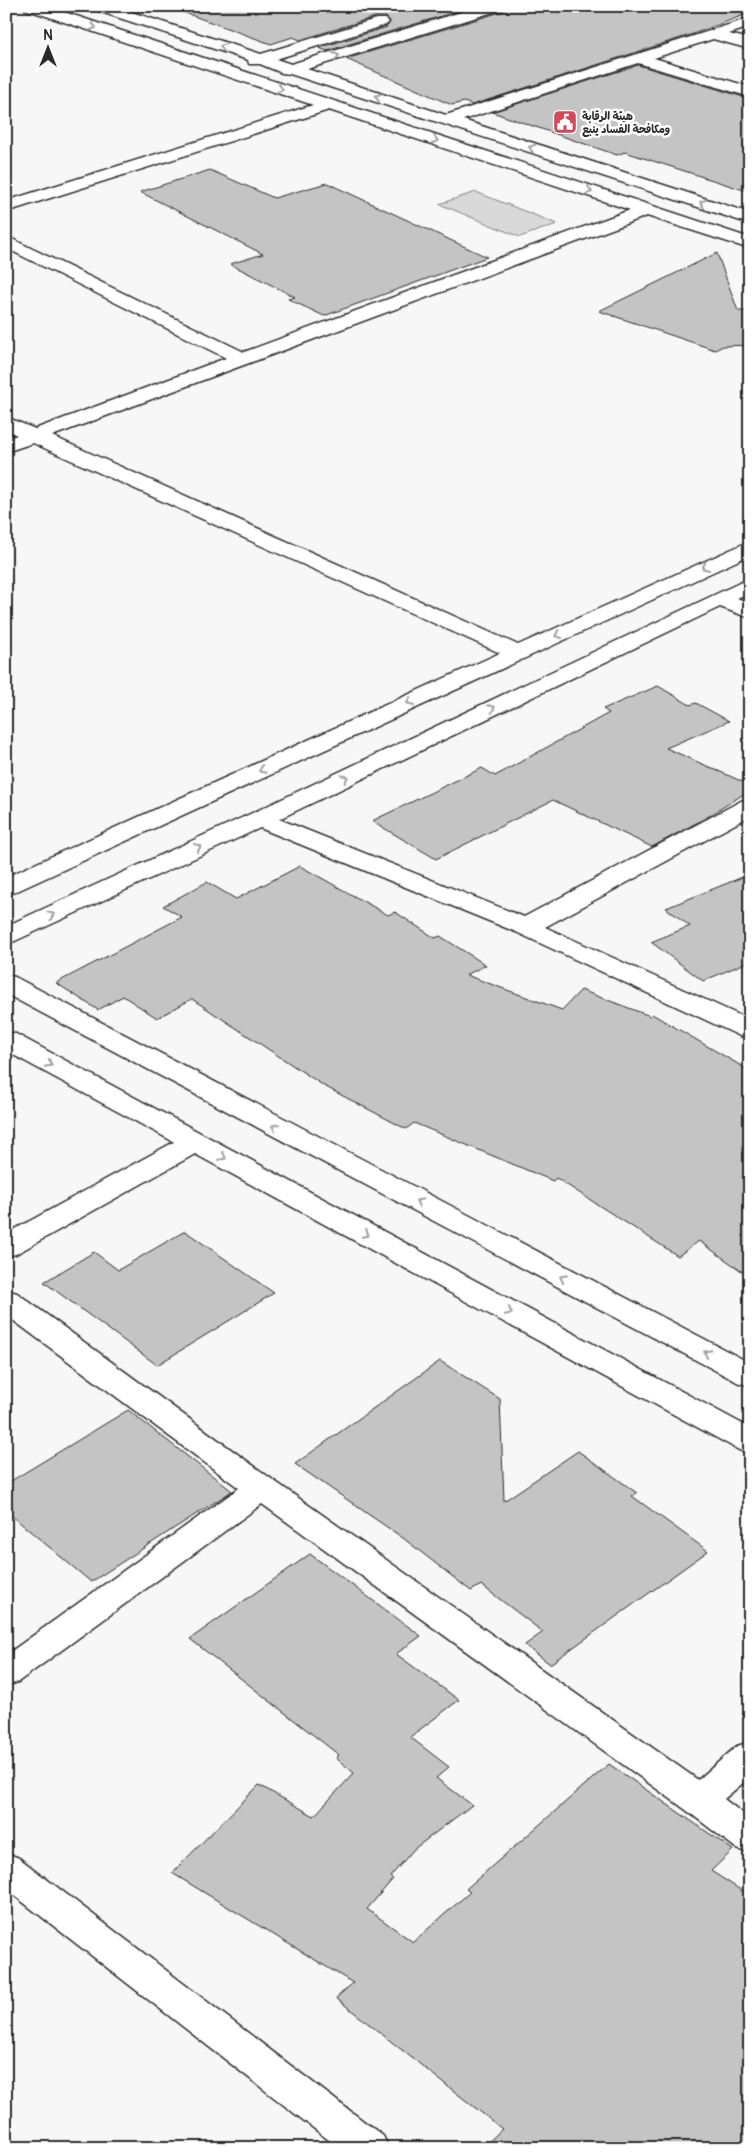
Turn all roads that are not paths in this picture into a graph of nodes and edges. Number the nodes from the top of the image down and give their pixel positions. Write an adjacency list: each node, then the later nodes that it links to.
1 (30, 6): 11 (street, one-way to 11)
2 (98, 6): 9 (street, one-way to 2)
3 (498, 6): 10 (street, one-way to 3)
4 (398, 17): 9 (street)
5 (750, 22): 6 (street)
6 (713, 34): 7 (street); 8 (street)
7 (750, 44)
8 (637, 58): 12 (street); 14 (street)
9 (258, 59): 10 (street); 11 (street)
10 (292, 69): 11 (street); 14 (street, one-way to 10)
11 (237, 74): 13 (street, one-way to 13)
12 (750, 92)
13 (329, 105): 15 (street); 16 (street, one-way to 16)
14 (446, 120): 17 (street, one-way to 14)
15 (6, 207)
16 (646, 210): 19 (street); 20 (street)
17 (750, 218)
18 (6, 241): 20 (street)
19 (750, 244)
20 (243, 359): 22 (street)
21 (6, 423): 22 (street)
22 (34, 435): 23 (street); 28 (street)
23 (6, 446)
24 (750, 546): 28 (street, one-way to 28)
25 (750, 584): 26 (street)
26 (718, 599): 27 (street); 30 (street, one-way to 26)
27 (750, 611)
28 (518, 653): 31 (street, one-way to 31)
29 (750, 806): 32 (street)
30 (259, 819): 32 (street); 33 (street, one-way to 30)
31 (6, 887)
32 (525, 927): 35 (street)
33 (6, 936)
34 (6, 983): 40 (street, one-way to 34)
35 (750, 1030)
36 (6, 1040): 37 (street, one-way to 37)
37 (196, 1142): 38 (street); 41 (street, one-way to 41)
38 (6, 1247)
39 (6, 1300): 42 (street)
40 (750, 1376)
41 (750, 1442)
42 (262, 1488): 43 (street); 45 (street)
43 (6, 1673)
44 (750, 1756): 45 (street)
45 (699, 1800): 46 (street)
46 (750, 1839)
47 (6, 1868): 48 (street)
48 (351, 2143)

